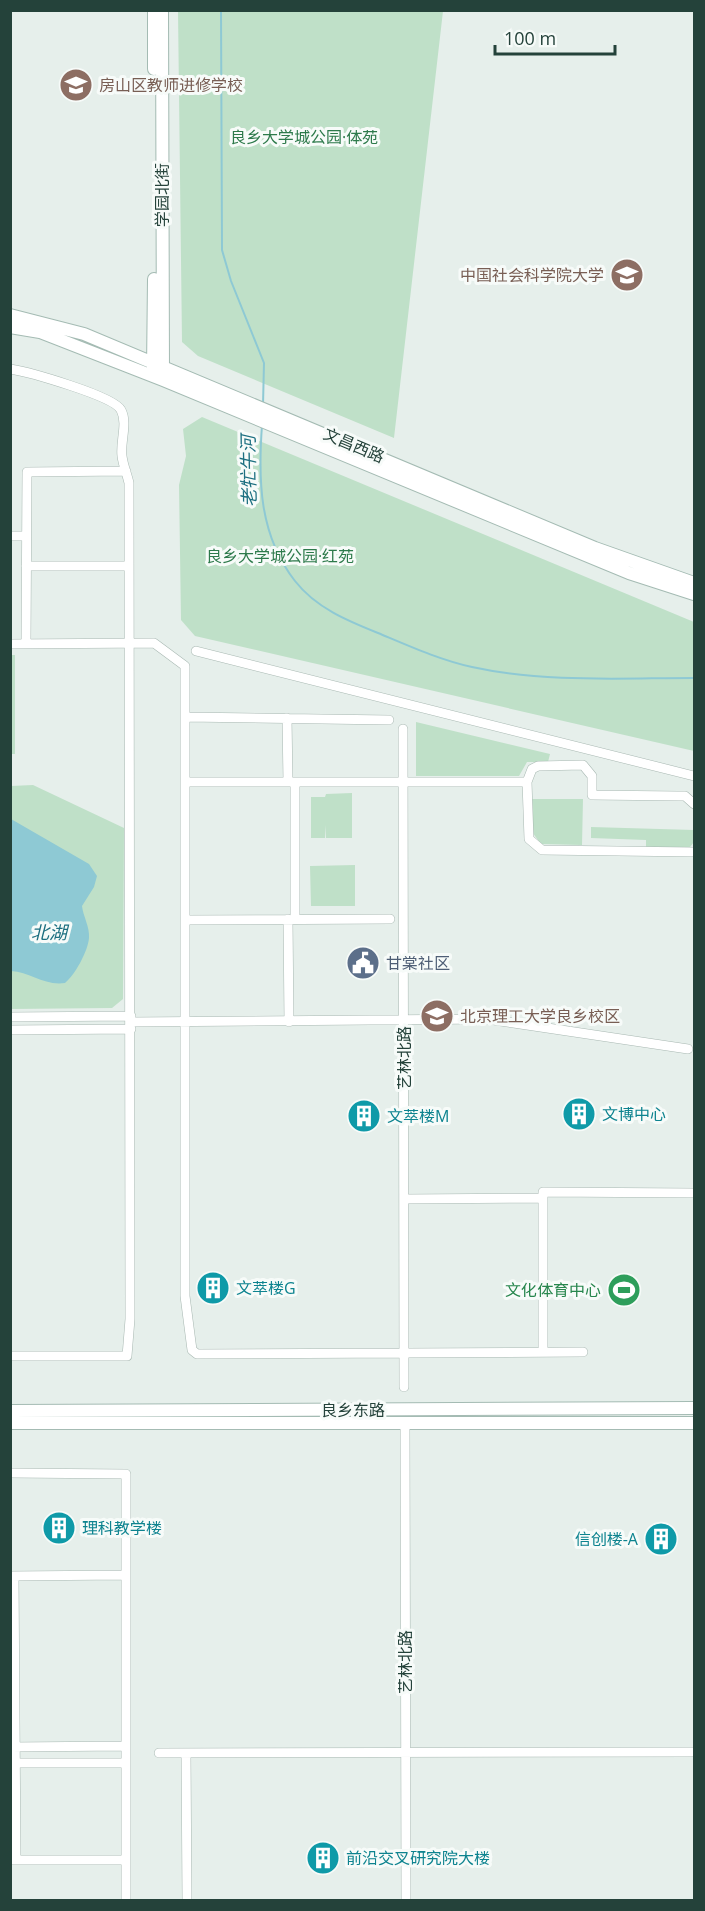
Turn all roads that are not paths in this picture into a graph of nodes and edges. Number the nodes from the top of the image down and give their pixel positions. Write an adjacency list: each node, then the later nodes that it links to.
1 (154, 10): 5 (main road, 学园北街)
2 (162, 10): 5 (main road, 学园北街)
3 (10, 315): 5 (main road, 文昌西路)
4 (10, 327): 7 (main road, 文昌西路)
5 (158, 363): 7 (main road, 学园北街); 13 (main road, 文昌西路)
6 (10, 369): 8 (street)
7 (158, 378): 14 (main road, 文昌西路)
8 (126, 471): 10 (street); 12 (street)
9 (10, 536): 10 (street)
10 (26, 536): 11 (street)
11 (26, 566): 12 (street); 17 (street)
12 (129, 566): 15 (street)
13 (694, 583)
14 (694, 594)
15 (129, 643): 17 (street); 19 (street); 36 (street)
16 (10, 644): 17 (street)
17 (26, 644)
18 (195, 651): 23 (street)
19 (186, 717): 20 (street); 25 (street)
20 (287, 718): 21 (street); 26 (street)
21 (389, 720)
22 (403, 729): 24 (street, 艺林北路)
23 (694, 776)
24 (403, 781): 26 (street); 27 (street); 34 (street, 艺林北路)
25 (186, 782): 26 (street); 32 (street)
26 (291, 782): 30 (street)
27 (527, 782): 28 (street); 29 (street)
28 (694, 804)
29 (694, 852)
30 (292, 919): 31 (street); 32 (street); 35 (street)
31 (390, 919)
32 (186, 920): 37 (street)
33 (10, 1017): 36 (street)
34 (404, 1021): 35 (street); 39 (street); 42 (street, 艺林北路)
35 (289, 1022): 37 (street)
36 (131, 1023): 37 (street); 38 (street); 46 (street)
37 (186, 1023): 45 (street)
38 (10, 1030)
39 (688, 1049)
40 (694, 1193): 41 (street)
41 (543, 1198): 42 (street); 43 (street)
42 (404, 1199): 45 (street, 艺林北路)
43 (543, 1352): 44 (street); 45 (street)
44 (583, 1352)
45 (404, 1353): 47 (street, 艺林北路)
46 (10, 1356)
47 (404, 1387)
48 (694, 1408): 50 (main road, 良乡东路)
49 (10, 1411): 50 (main road, 良乡东路)
50 (160, 1417): 52 (main road, 良乡东路); 53 (main road, 良乡东路)
51 (694, 1422): 53 (main road, 良乡东路)
52 (10, 1423)
53 (405, 1423): 62 (street, 艺林北路)
54 (10, 1473): 55 (street)
55 (125, 1575): 56 (street); 57 (street)
56 (12, 1576): 58 (street)
57 (125, 1746): 58 (street); 64 (street)
58 (13, 1747): 63 (street)
59 (694, 1752): 62 (street)
60 (159, 1753): 61 (street)
61 (186, 1753): 62 (street); 68 (street)
62 (406, 1753): 69 (street, 艺林北路)
63 (13, 1763): 64 (street); 65 (street)
64 (126, 1763): 66 (street)
65 (13, 1860): 66 (street)
66 (126, 1860): 67 (street)
67 (126, 1900)
68 (187, 1900)
69 (406, 1900)

